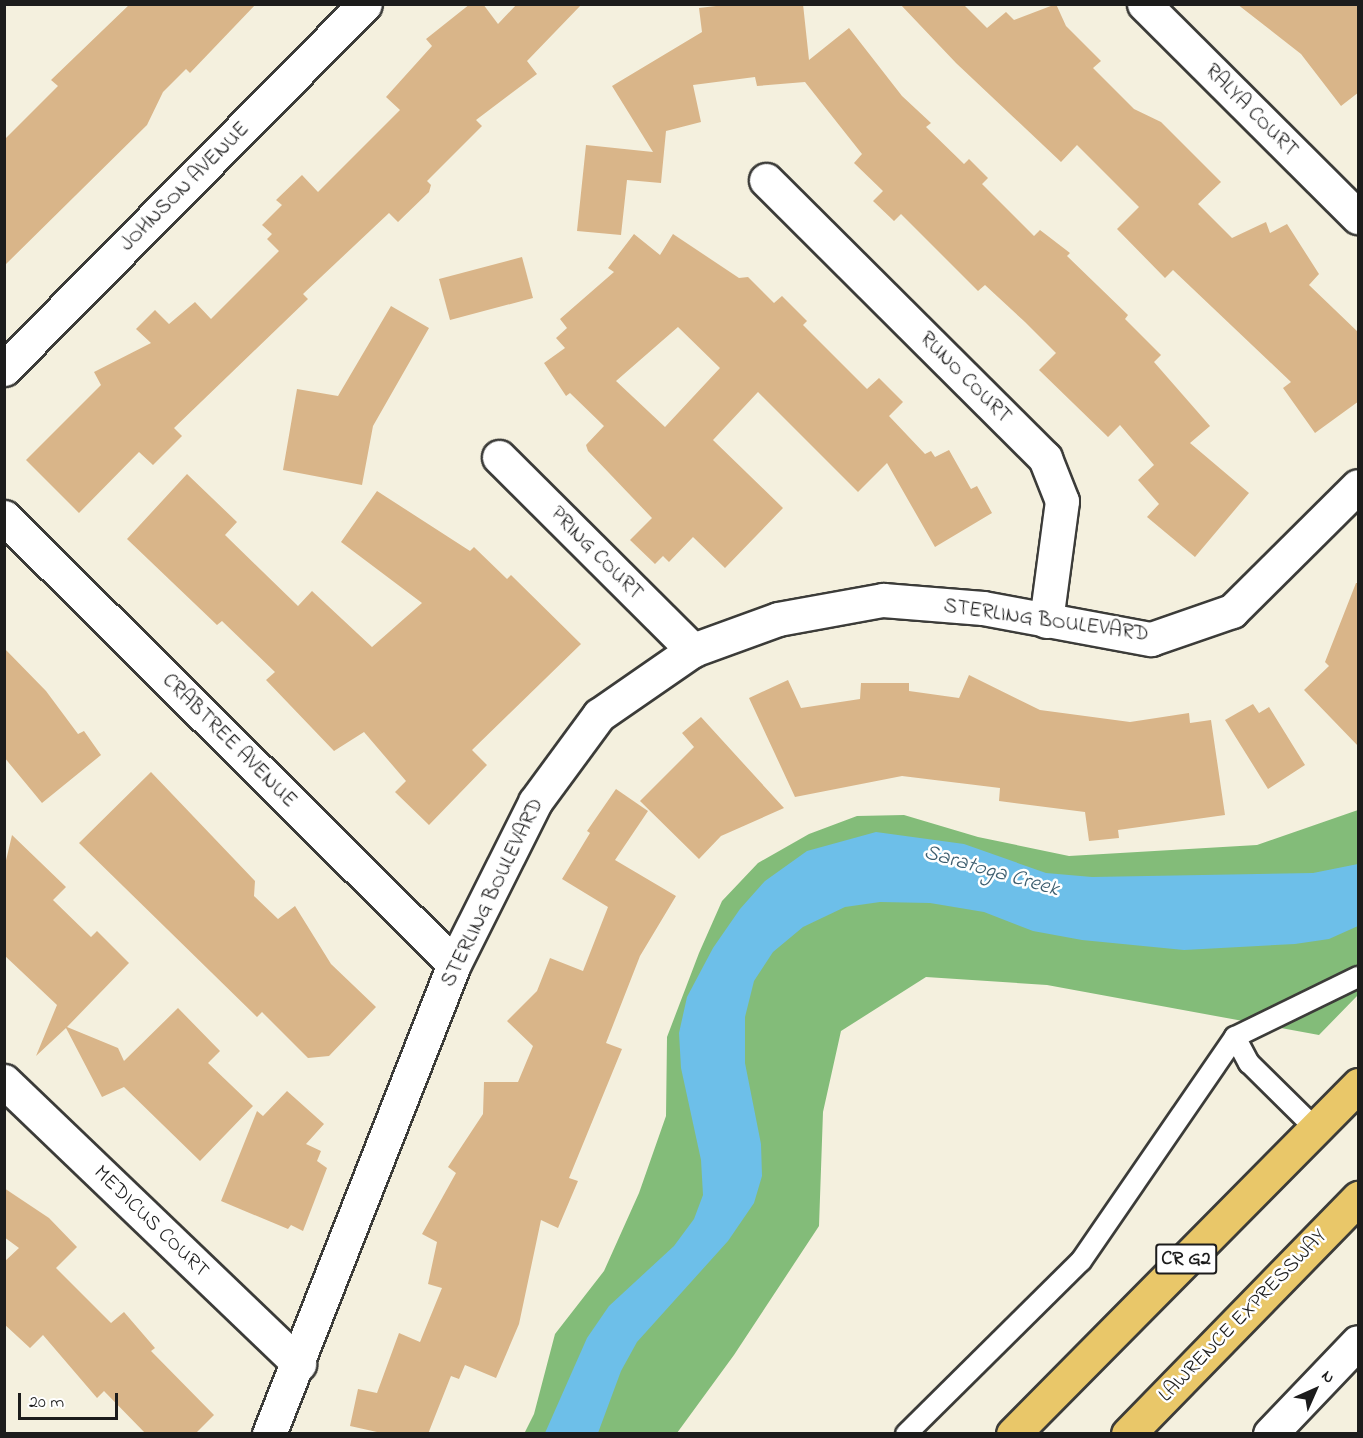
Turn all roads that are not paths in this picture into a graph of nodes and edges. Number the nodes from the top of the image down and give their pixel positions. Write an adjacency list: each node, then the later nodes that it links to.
1 (365, 4): 5 (street, JOHNSON AVENUE)
2 (1144, 4): 4 (street, RALYA COURT)
3 (766, 180): 9 (street, RUNO COURT)
4 (1359, 217)
5 (4, 369)
6 (499, 457): 10 (street, PRING COURT)
7 (1359, 486): 9 (street, STERLING BOULEVARD)
8 (4, 517): 11 (street, CRABTREE AVENUE)
9 (1046, 621): 10 (street, STERLING BOULEVARD)
10 (693, 650): 11 (street, STERLING BOULEVARD)
11 (454, 964): 19 (street, STERLING BOULEVARD)
12 (1359, 977): 13 (lane)
13 (1235, 1038): 16 (lane); 21 (lane)
14 (4, 1081): 19 (street, MEDICUS COURT)
15 (1359, 1085): 16 (highway, CR G2)
16 (1315, 1128): 22 (highway, CR G2)
17 (1359, 1198): 23 (highway, LAWRENCE EXPRESSWAY)
18 (1359, 1342): 24 (street)
19 (298, 1364): 20 (street, STERLING BOULEVARD)
20 (269, 1434)
21 (906, 1434)
22 (1013, 1434)
23 (1128, 1434)
24 (1270, 1434)

